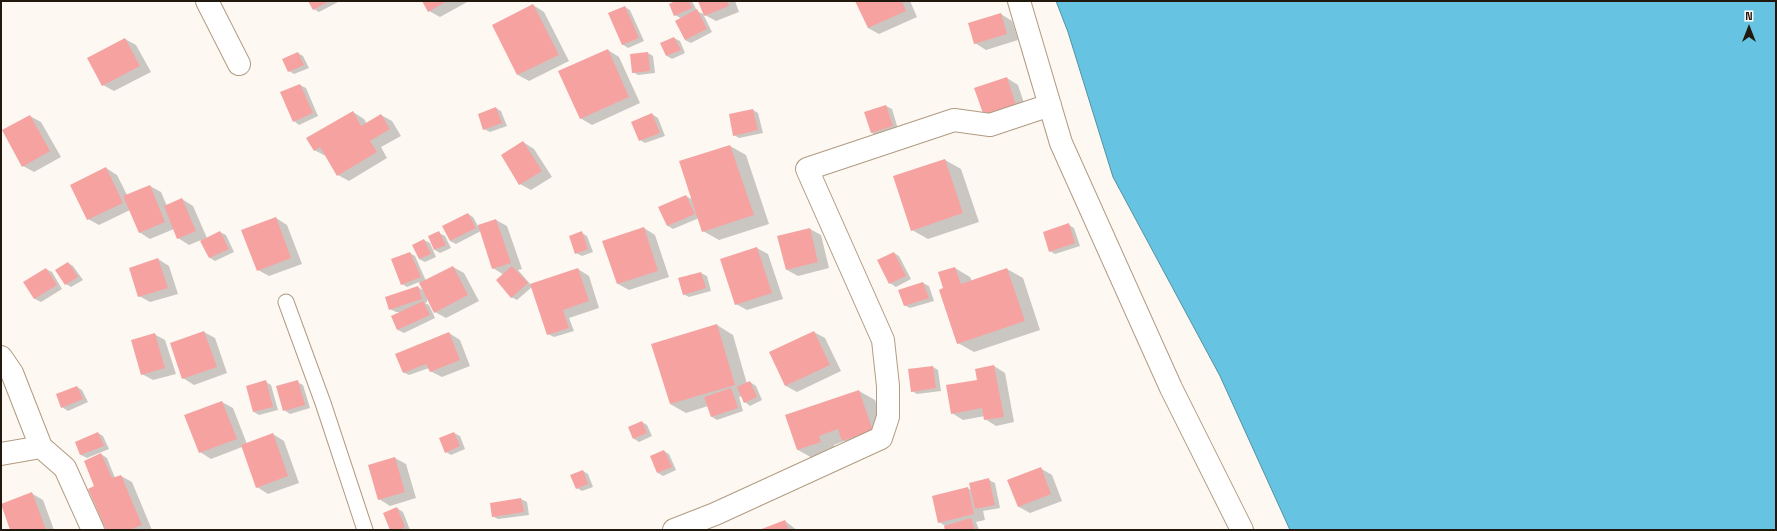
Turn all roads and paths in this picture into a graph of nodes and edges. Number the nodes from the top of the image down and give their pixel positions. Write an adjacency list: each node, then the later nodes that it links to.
1 (207, 1): 3 (street)
2 (1019, 1): 4 (street)
3 (239, 64)
4 (1050, 105): 11 (street); 12 (street)
5 (286, 302): 10 (lane)
6 (1, 357): 7 (street)
7 (40, 448): 8 (street); 9 (street)
8 (1, 454)
9 (92, 530)
10 (365, 530)
11 (674, 530)
12 (1242, 530)

